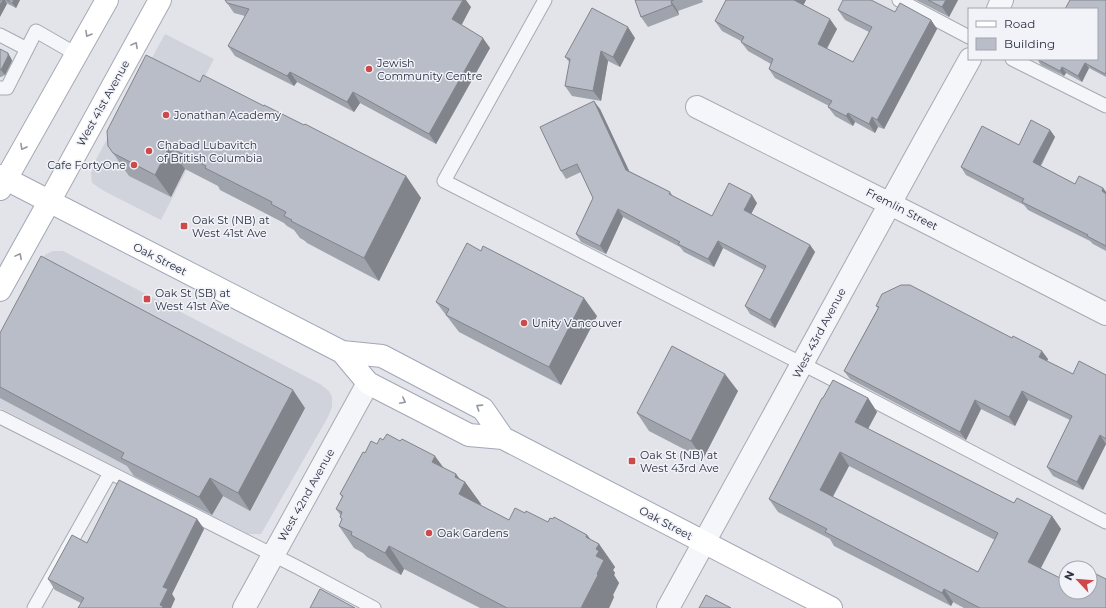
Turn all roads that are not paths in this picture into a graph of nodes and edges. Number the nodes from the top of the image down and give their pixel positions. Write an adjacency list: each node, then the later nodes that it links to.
1 (107, 0): 8 (main road, one-way to 8)
2 (160, 0): 15 (main road, West 41st Avenue, one-way to 2)
3 (545, 0): 20 (lane)
4 (898, 0): 5 (lane)
5 (968, 36)
6 (2, 40): 7 (lane)
7 (27, 49): 8 (lane); 11 (lane)
8 (76, 54): 14 (main road, one-way to 14)
9 (969, 60): 16 (street, West 43rd Avenue)
10 (1014, 60): 12 (lane)
11 (0, 88)
12 (1106, 106)
13 (697, 107): 16 (street, Fremlin Street)
14 (2, 181): 15 (main road, Oak Street)
15 (49, 202): 17 (main road, West 41st Avenue, one-way to 15); 19 (main road, Oak Street)
16 (890, 203): 18 (street, Fremlin Street); 20 (street, West 43rd Avenue)
17 (0, 290)
18 (1106, 314)
19 (342, 352): 21 (main road, Oak Street); 23 (main road, Oak Street, one-way to 19)
20 (802, 365): 25 (lane); 26 (street, West 43rd Avenue)
21 (368, 383): 23 (main road, Oak Street, one-way to 23); 27 (street, West 42nd Avenue)
22 (0, 417): 24 (lane)
23 (503, 438): 26 (main road, Oak Street)
24 (110, 473): 27 (lane); 28 (lane)
25 (1106, 522)
26 (704, 543): 31 (street, West 43rd Avenue); 32 (main road, Oak Street)
27 (273, 556): 29 (street, West 42nd Avenue); 30 (lane)
28 (34, 608)
29 (244, 608)
30 (374, 608)
31 (668, 608)
32 (831, 608)

